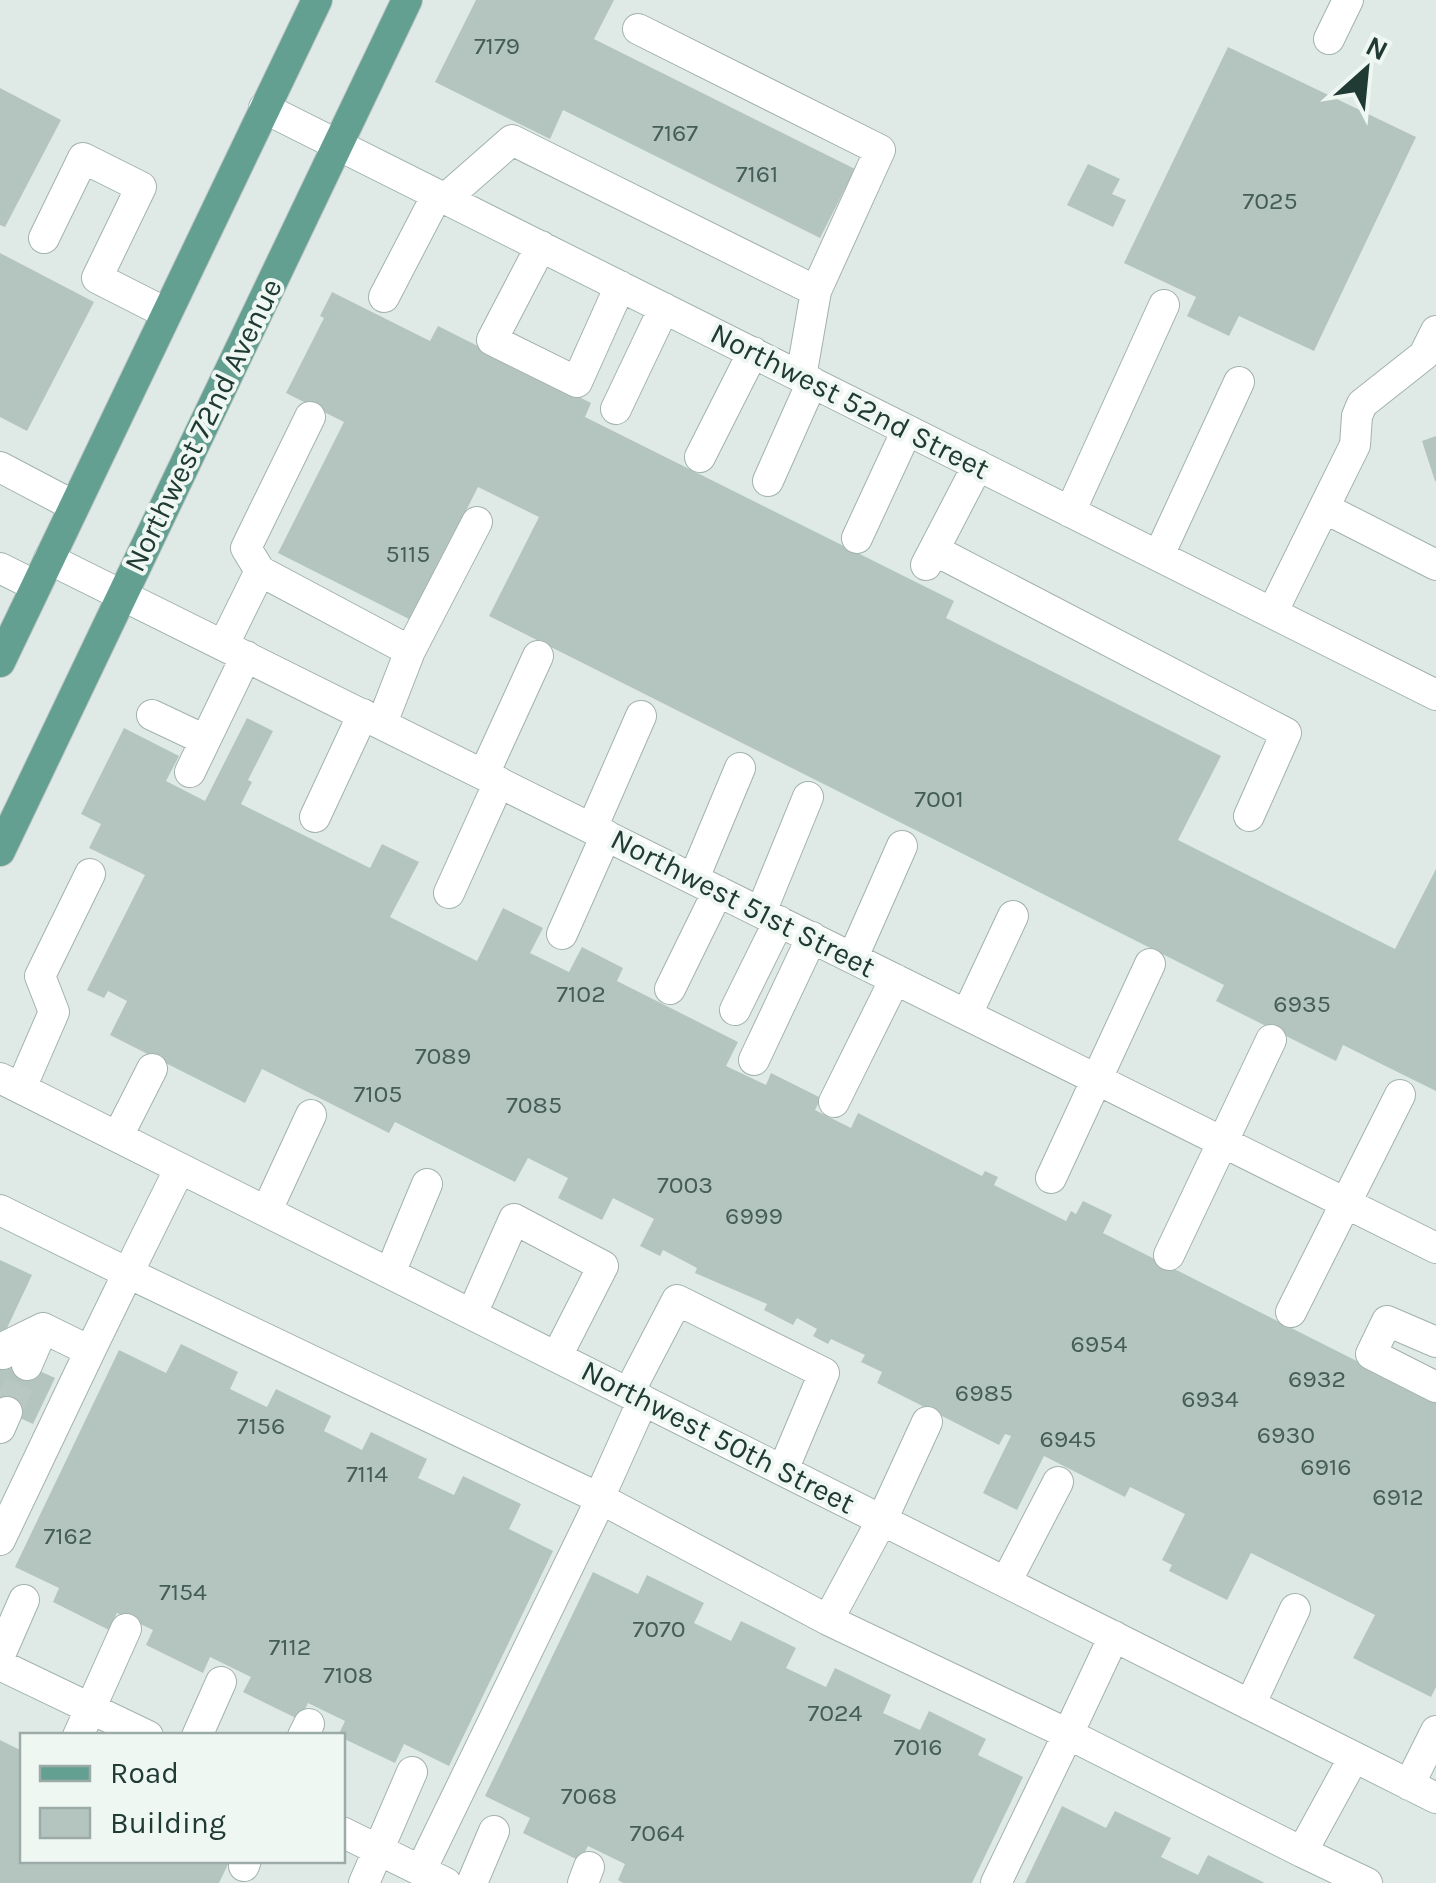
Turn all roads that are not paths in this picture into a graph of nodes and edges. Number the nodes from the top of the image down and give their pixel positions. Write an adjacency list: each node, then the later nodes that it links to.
1 (317, 0): 6 (main road)
2 (406, 0): 7 (main road, Northwest 72nd Avenue)
3 (1348, 0): 5 (street)
4 (638, 29): 12 (street)
5 (1329, 39)
6 (264, 108): 7 (street, Northwest 52nd Street); 16 (main road)
7 (338, 144): 8 (street, Northwest 52nd Street); 38 (main road, Northwest 72nd Avenue)
8 (442, 196): 10 (street, Northwest 52nd Street); 12 (street); 13 (street)
9 (44, 238): 16 (street)
10 (540, 246): 11 (street, Northwest 52nd Street); 11 (street)
11 (620, 286): 15 (street, Northwest 52nd Street)
12 (816, 291): 19 (street)
13 (384, 298)
14 (1164, 305): 30 (street)
15 (664, 308): 18 (street, Northwest 52nd Street); 21 (street)
16 (166, 313): 28 (main road)
17 (1436, 331): 29 (street)
18 (752, 352): 19 (street, Northwest 52nd Street); 24 (street)
19 (806, 379): 23 (street, Northwest 52nd Street); 27 (street)
20 (1239, 382): 33 (street)
21 (616, 409)
22 (310, 418): 36 (street)
23 (907, 430): 25 (street, Northwest 52nd Street); 32 (street)
24 (700, 457)
25 (978, 465): 30 (street, Northwest 52nd Street); 54 (street)
26 (0, 468): 28 (street)
27 (768, 482)
28 (74, 506): 37 (main road)
29 (1324, 508): 34 (street); 39 (street)
30 (1070, 512): 33 (street, Northwest 52nd Street)
31 (477, 522): 41 (street)
32 (857, 538)
33 (1159, 556): 39 (street, Northwest 52nd Street)
34 (1436, 565)
35 (0, 568): 37 (street, Northwest 51st Street)
36 (260, 571): 40 (street); 41 (street)
37 (42, 572): 38 (street, Northwest 51st Street); 43 (main road)
38 (122, 594): 40 (street, Northwest 51st Street); 57 (main road, Northwest 72nd Avenue)
39 (1272, 613): 44 (street, Northwest 52nd Street)
40 (235, 650): 47 (street, Northwest 51st Street); 48 (street)
41 (410, 651): 47 (street)
42 (538, 656): 51 (street)
43 (0, 662)
44 (1436, 695)
45 (152, 715): 48 (street)
46 (641, 716): 55 (street)
47 (372, 718): 51 (street, Northwest 51st Street); 53 (street)
48 (206, 740): 50 (street)
49 (740, 768): 59 (street)
50 (190, 772)
51 (492, 778): 55 (street, Northwest 51st Street); 60 (street)
52 (808, 797): 61 (street)
53 (315, 816)
54 (1250, 816)
55 (599, 831): 59 (street, Northwest 51st Street); 63 (street)
56 (902, 846): 65 (street)
57 (0, 851)
58 (90, 874): 75 (street)
59 (706, 885): 61 (street, Northwest 51st Street); 68 (street)
60 (449, 893)
61 (770, 916): 64 (street, Northwest 51st Street); 69 (street)
62 (1013, 916): 70 (street)
63 (562, 934)
64 (812, 937): 65 (street, Northwest 51st Street); 72 (street)
65 (853, 958): 67 (street, Northwest 51st Street)
66 (1150, 964): 74 (street)
67 (895, 979): 70 (street, Northwest 51st Street); 77 (street)
68 (670, 990)
69 (735, 1010)
70 (967, 1014): 74 (street, Northwest 51st Street)
71 (1271, 1040): 80 (street)
72 (754, 1060)
73 (152, 1069): 79 (street)
74 (1096, 1079): 80 (street, Northwest 51st Street); 82 (street)
75 (11, 1083): 79 (street, Northwest 50th Street)
76 (1400, 1094): 84 (street)
77 (834, 1102)
78 (311, 1116): 86 (street)
79 (118, 1136): 81 (street, Northwest 50th Street)
80 (1224, 1142): 84 (street, Northwest 51st Street); 88 (street)
81 (180, 1168): 86 (street, Northwest 50th Street); 90 (street)
82 (1050, 1178)
83 (427, 1184): 89 (street)
84 (1347, 1204): 87 (street, Northwest 51st Street); 91 (street)
85 (0, 1210): 90 (street)
86 (267, 1210): 89 (street, Northwest 50th Street)
87 (1436, 1248)
88 (1169, 1255)
89 (390, 1272): 92 (street, Northwest 50th Street)
90 (128, 1273): 94 (street); 102 (street)
91 (1292, 1312)
92 (472, 1314): 95 (street, Northwest 50th Street); 95 (street)
93 (1435, 1341): 97 (street)
94 (90, 1351): 96 (street); 104 (street)
95 (558, 1356): 98 (street, Northwest 50th Street)
96 (15, 1359)
97 (1436, 1387)
98 (636, 1396): 100 (street, Northwest 50th Street); 100 (street); 102 (street)
99 (927, 1422): 103 (street)
100 (783, 1470): 103 (street, Northwest 50th Street)
101 (1058, 1482): 105 (street)
102 (600, 1499): 108 (street); 127 (street)
103 (882, 1520): 105 (street, Northwest 50th Street); 108 (street)
104 (0, 1540)
105 (1006, 1582): 110 (street, Northwest 50th Street)
106 (24, 1600): 111 (street)
107 (1295, 1608): 114 (street)
108 (828, 1620): 119 (street)
109 (126, 1629): 115 (street)
110 (1114, 1636): 114 (street, Northwest 50th Street); 119 (street)
111 (0, 1655)
112 (0, 1665): 115 (street)
113 (221, 1682): 118 (street)
114 (1250, 1704): 120 (street, Northwest 50th Street)
115 (84, 1722): 117 (street)
116 (1436, 1731): 122 (street)
117 (134, 1733)
118 (198, 1733)
119 (1068, 1734): 126 (street); 130 (street)
120 (1354, 1756): 122 (street, Northwest 50th Street); 126 (street)
121 (412, 1772): 125 (street)
122 (1422, 1791)
123 (494, 1832): 129 (street)
124 (345, 1833): 125 (street)
125 (380, 1850): 127 (street); 128 (street)
126 (1302, 1852): 131 (street)
127 (434, 1877)
128 (364, 1883)
129 (472, 1883)
130 (996, 1883)
131 (1367, 1883)

